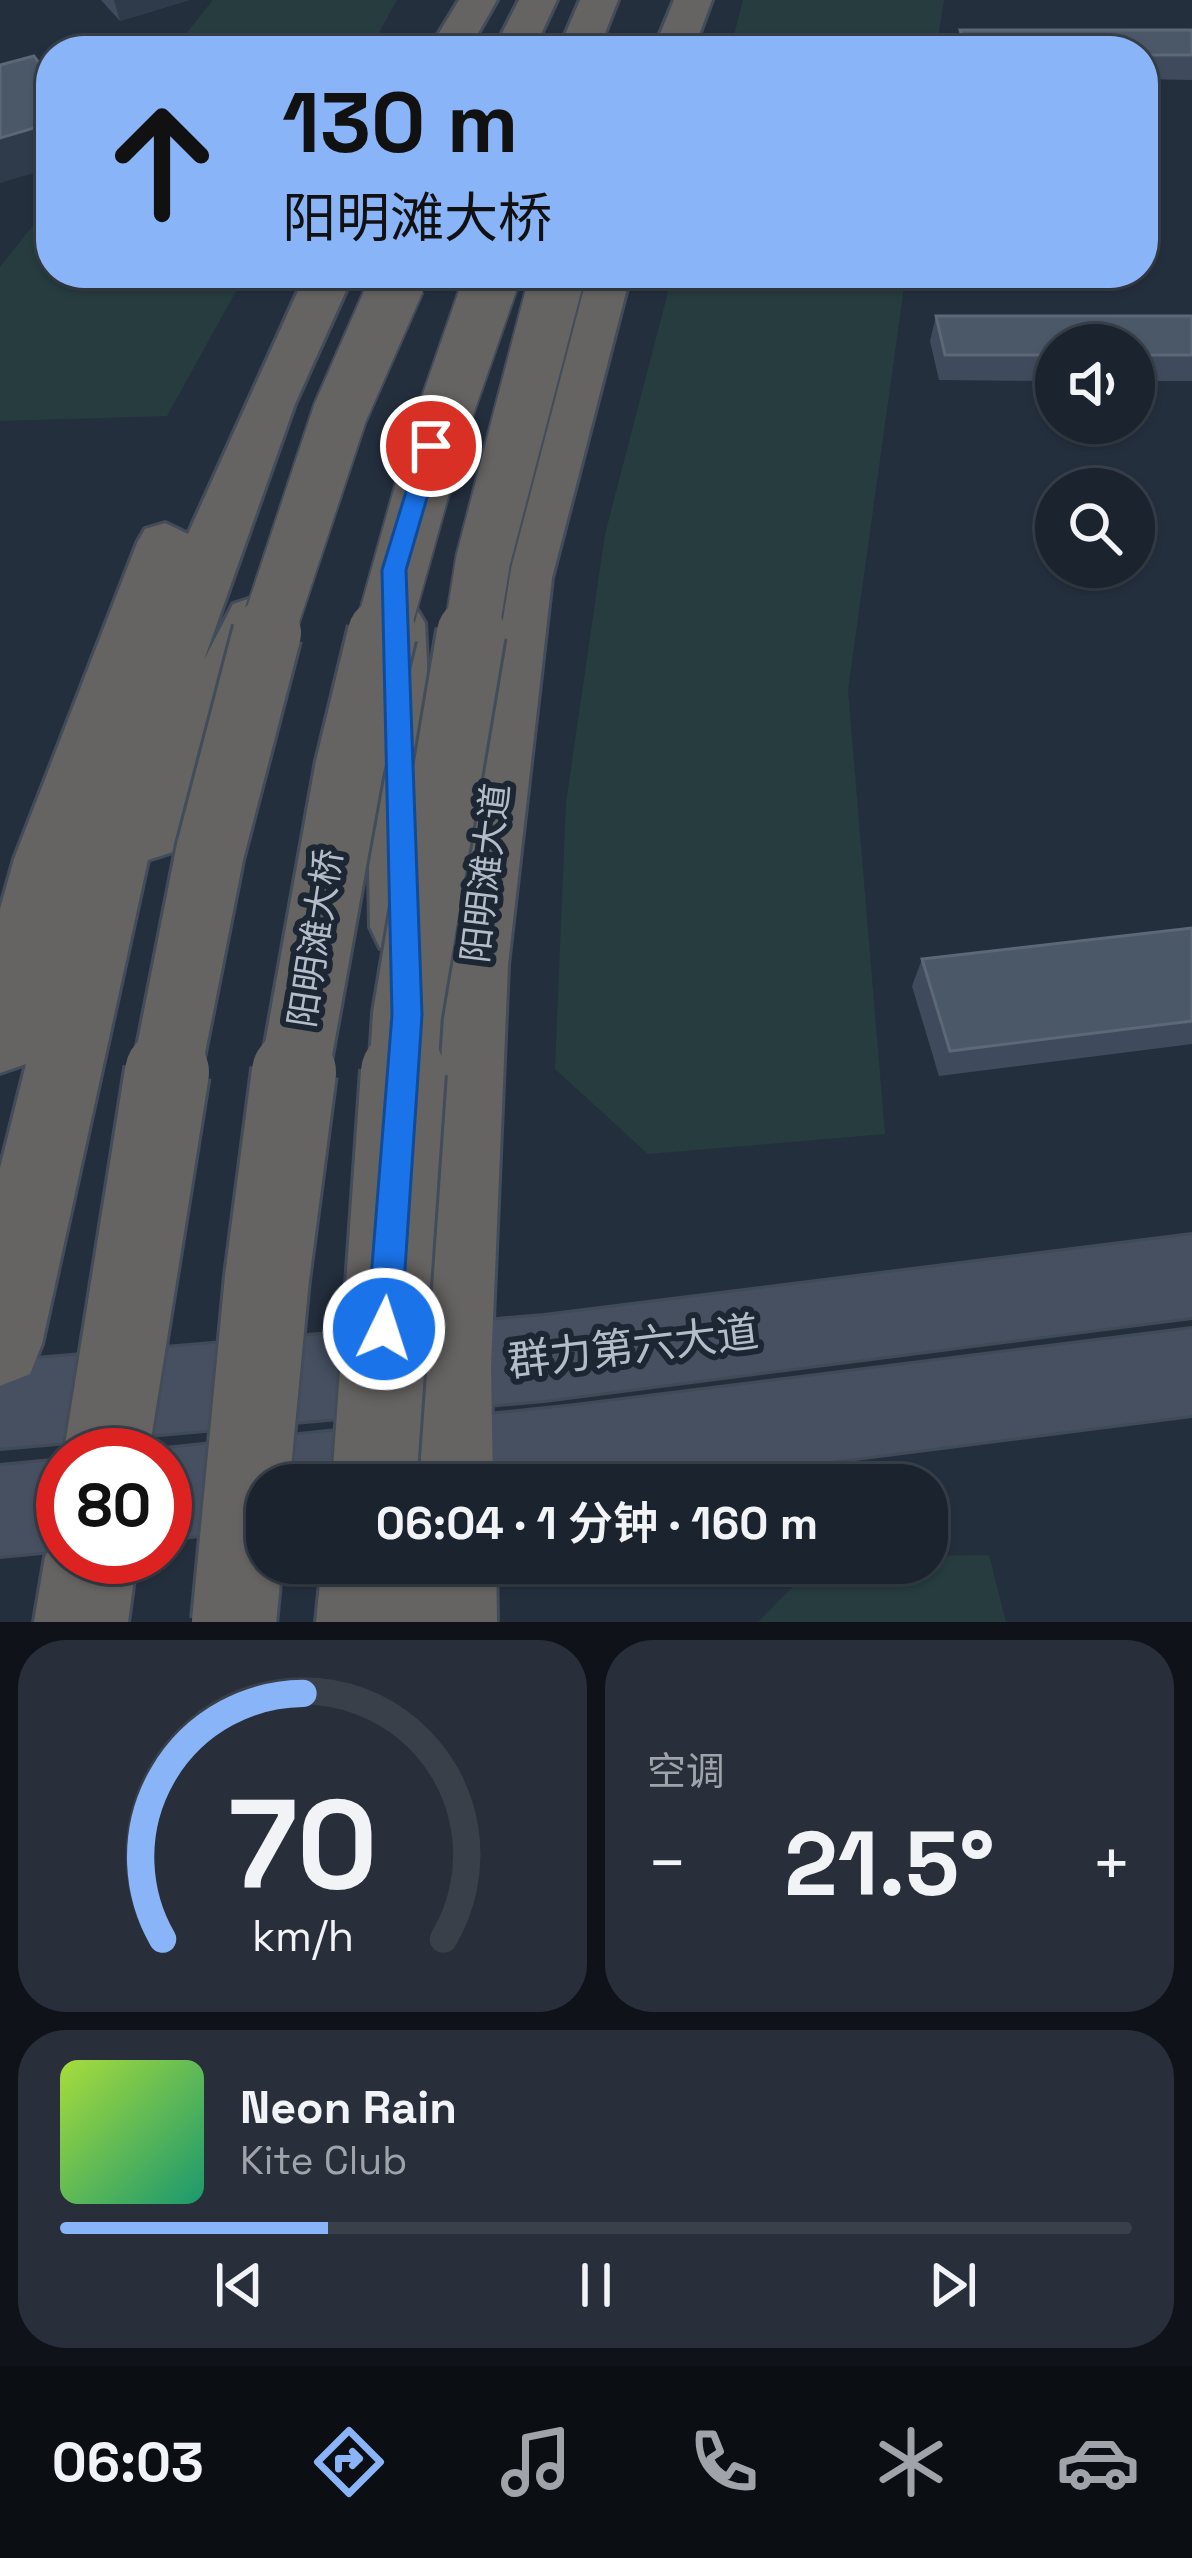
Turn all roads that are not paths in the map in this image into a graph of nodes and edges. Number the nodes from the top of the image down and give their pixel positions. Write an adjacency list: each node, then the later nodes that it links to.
1 (435, 0): 6 (highway)
2 (478, 0): 7 (highway); 8 (highway)
3 (538, 0): 9 (highway)
4 (599, 0): 10 (highway)
5 (693, 0): 11 (highway)
6 (431, 36)
7 (440, 36)
8 (473, 36)
9 (520, 36)
10 (584, 36)
11 (680, 36)
12 (283, 288): 22 (highway)
13 (323, 288): 20 (highway)
14 (394, 288): 18 (highway, bridge)
15 (489, 288): 19 (highway, 阳明滩大桥, bridge)
16 (554, 288): 21 (highway, bridge)
17 (604, 288): 25 (highway, 阳明滩大道)
18 (290, 545): 20 (highway); 28 (highway, bridge)
19 (394, 570): 21 (highway, bridge); 40 (highway, 阳明滩大桥, bridge)
20 (83, 969): 24 (highway)
21 (407, 1015): 29 (highway, bridge)
22 (0, 1040)
23 (1192, 1276): 25 (main road, 群力第六大道)
24 (0, 1344)
25 (448, 1367): 27 (main road, 群力第六大道); 30 (highway, 阳明滩大道)
26 (1192, 1372): 31 (main road)
27 (0, 1405)
28 (110, 1428)
29 (423, 1464)
30 (427, 1464)
31 (525, 1464)
32 (246, 1489): 33 (main road)
33 (192, 1492)
34 (36, 1508): 35 (main road)
35 (0, 1511)
36 (87, 1584): 39 (highway)
37 (367, 1584): 41 (highway)
38 (449, 1584): 42 (highway)
39 (81, 1622)
40 (234, 1622)
41 (364, 1622)
42 (450, 1622)

